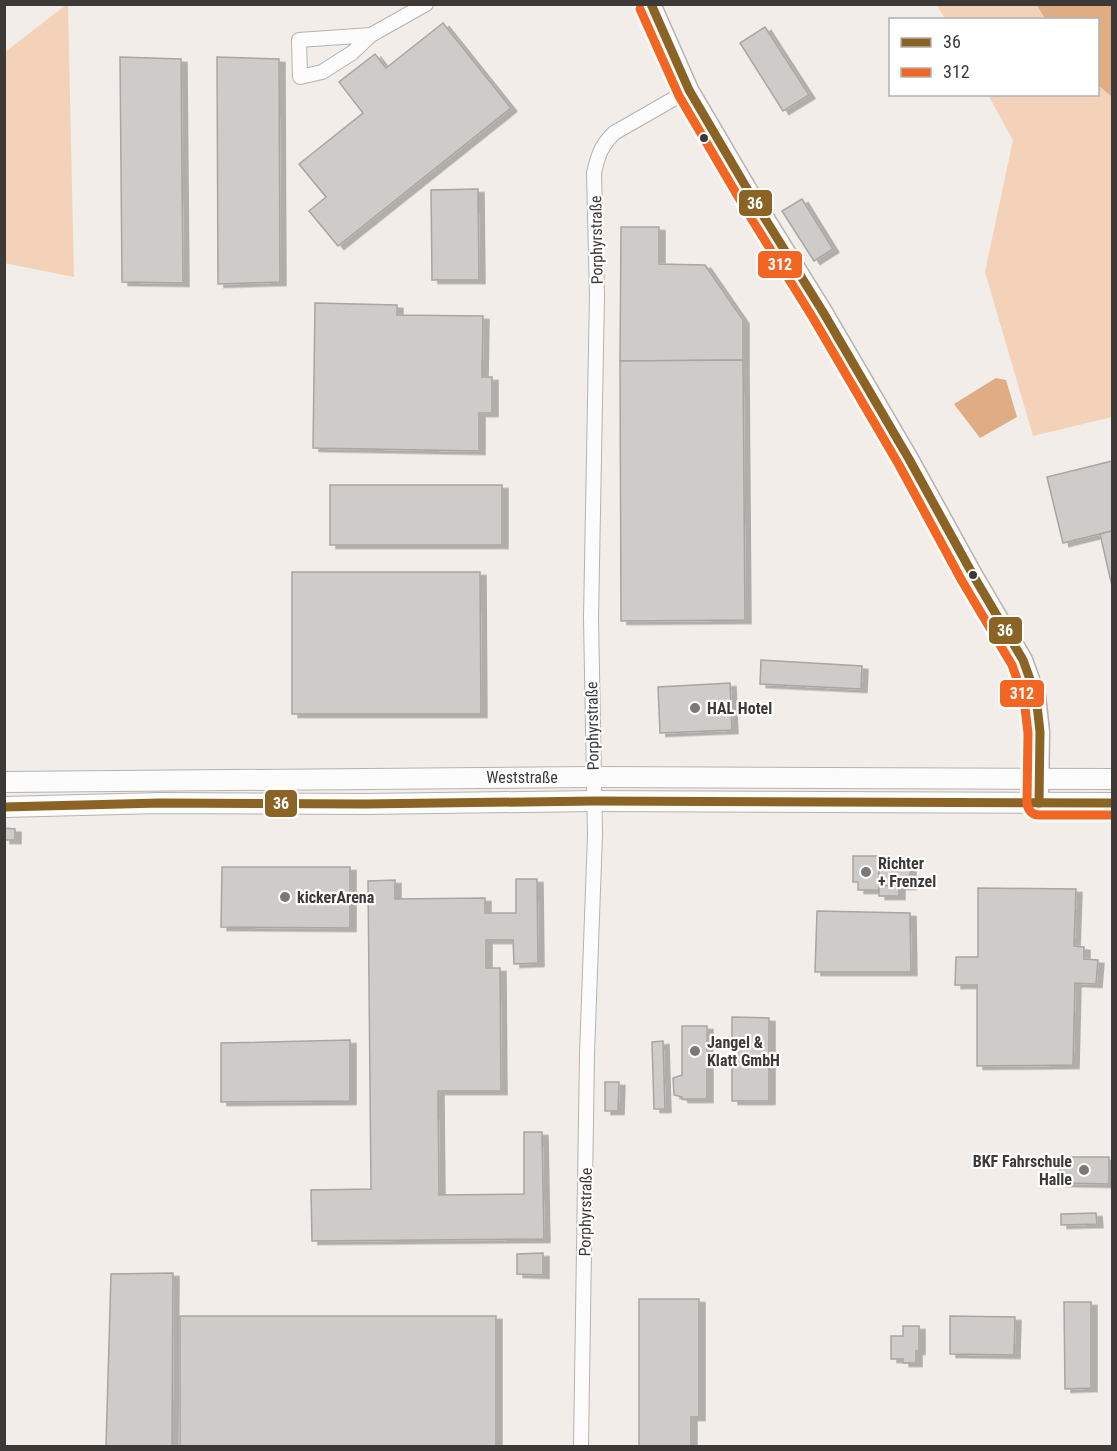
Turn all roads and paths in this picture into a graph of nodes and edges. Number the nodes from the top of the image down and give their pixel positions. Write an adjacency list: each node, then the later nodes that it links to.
1 (426, 4): 3 (street)
2 (651, 4): 4 (street)
3 (371, 35): 3 (street)
4 (688, 90): 5 (street, Porphyrstraße); 6 (street)
5 (593, 777): 6 (main road, Weststraße); 8 (main road, Weststraße); 9 (street, Porphyrstraße)
6 (1039, 779): 7 (main road, Weststraße); 10 (street)
7 (1113, 779)
8 (4, 782)
9 (594, 801): 10 (main road); 12 (main road); 13 (street, Porphyrstraße)
10 (1039, 803): 11 (main road)
11 (1113, 803)
12 (4, 807)
13 (581, 1446)

